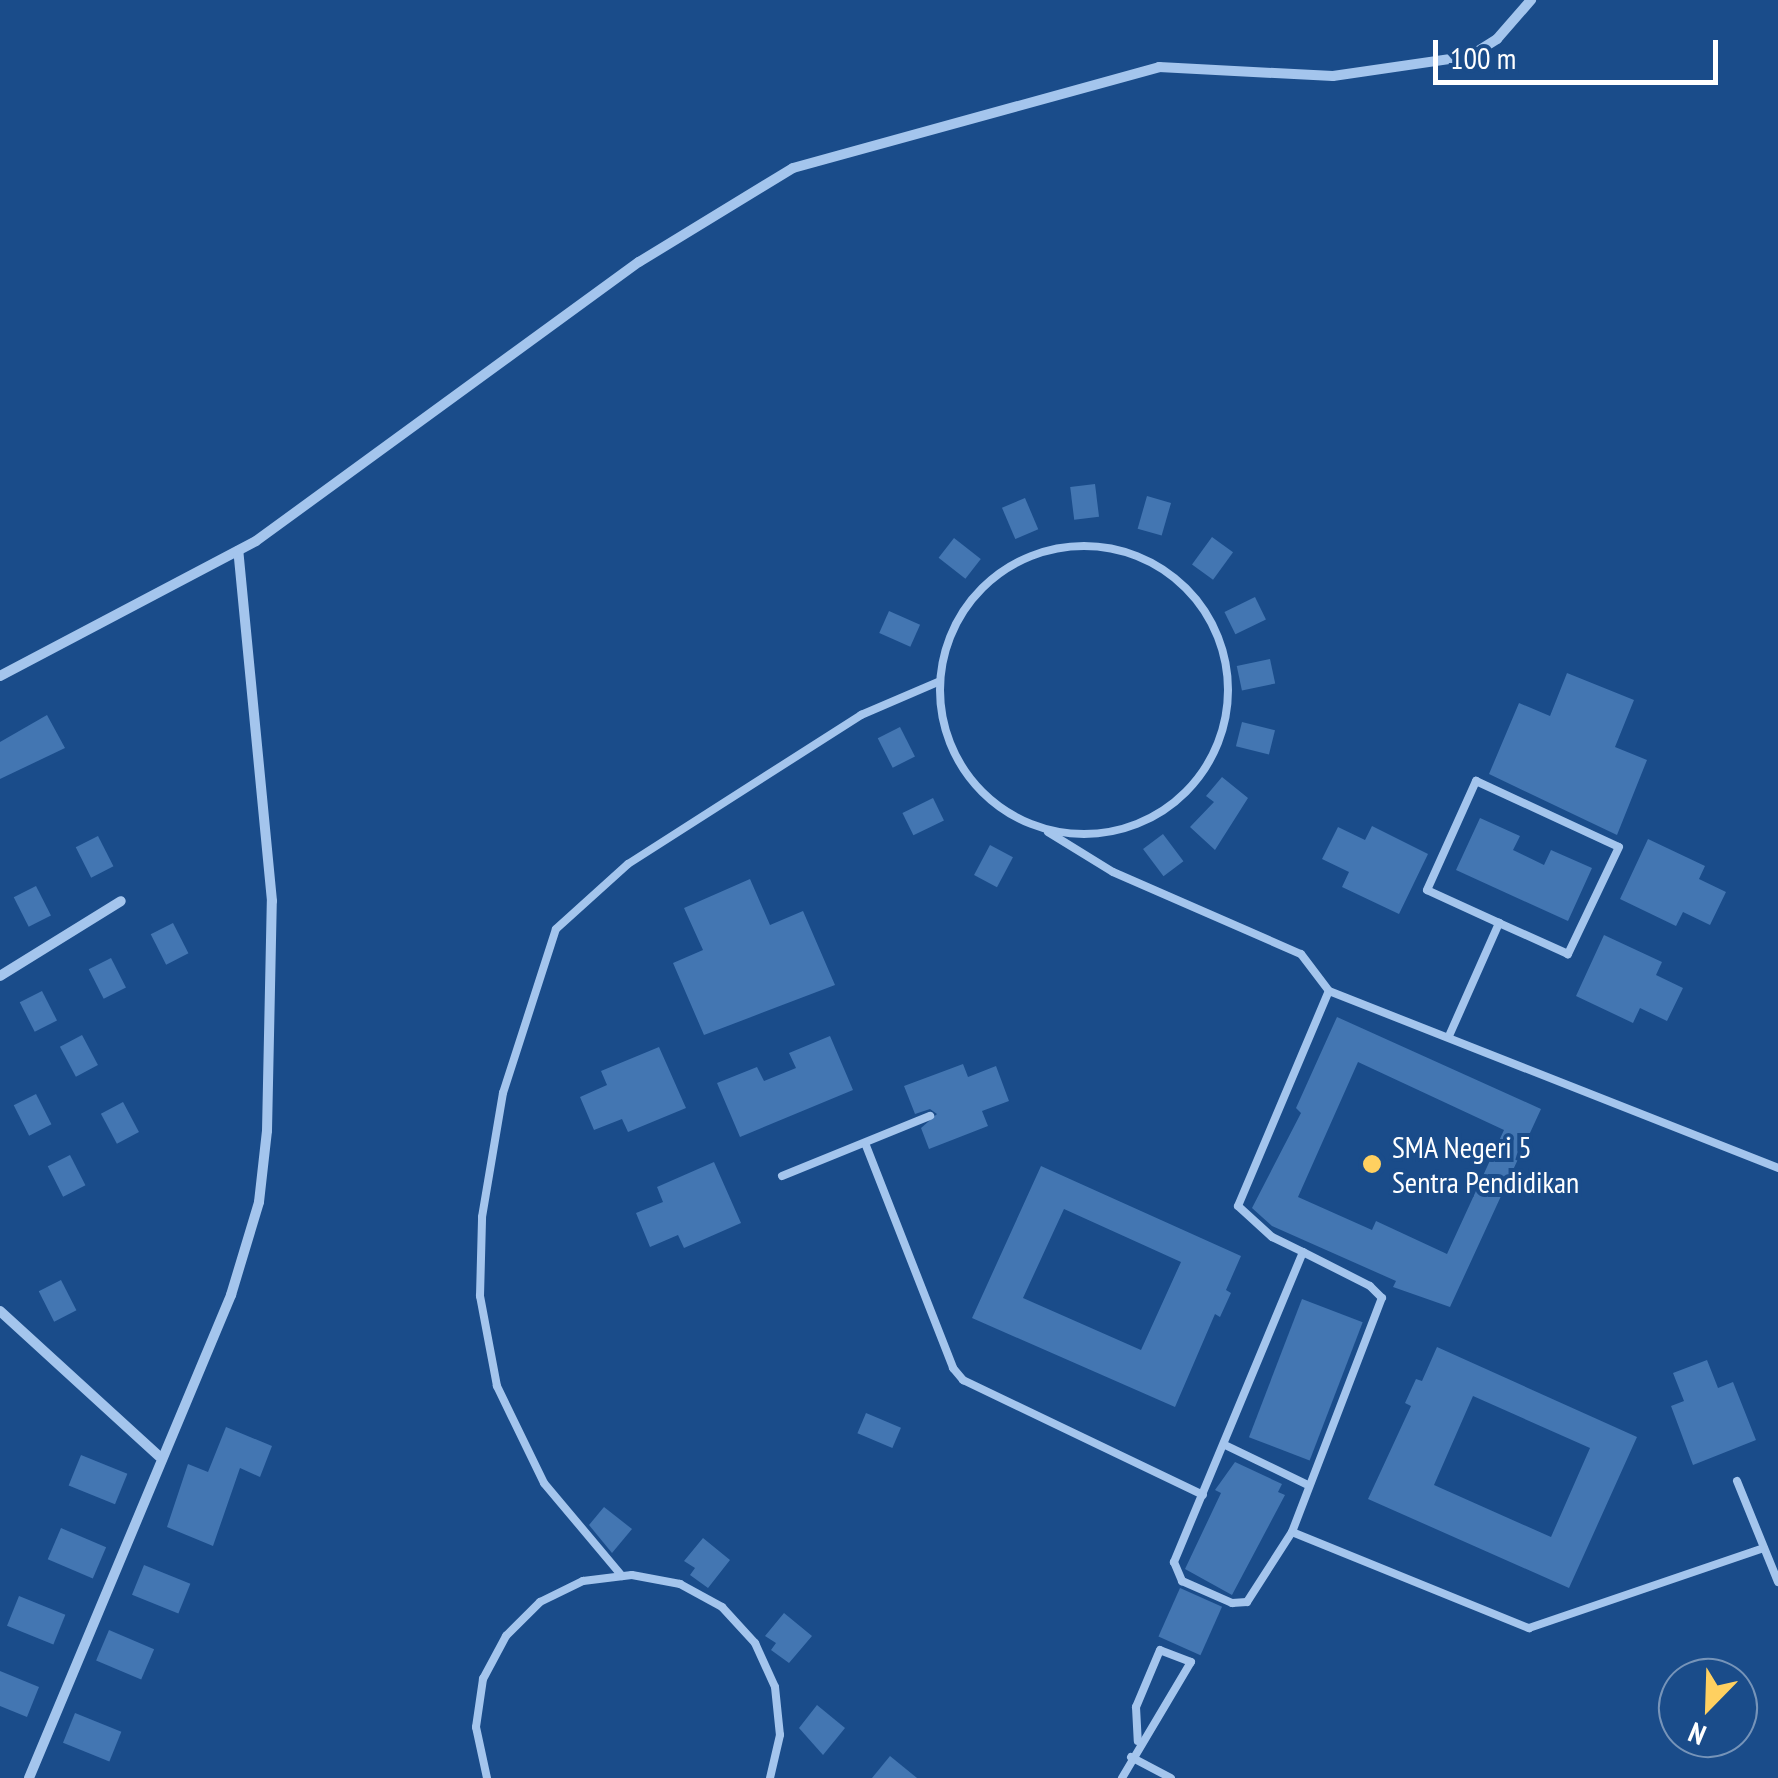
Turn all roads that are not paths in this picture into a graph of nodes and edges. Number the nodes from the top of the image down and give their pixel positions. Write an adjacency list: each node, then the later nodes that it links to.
1 (1531, 0): 2 (street)
2 (238, 551): 3 (street); 18 (street)
3 (0, 676)
4 (938, 682): 5 (lane); 5 (lane); 24 (lane)
5 (1044, 830): 9 (lane)
6 (121, 901): 8 (street)
7 (1499, 923): 7 (lane); 10 (lane)
8 (0, 976)
9 (1329, 991): 10 (lane); 15 (lane)
10 (1449, 1036): 13 (lane)
11 (930, 1116): 12 (lane)
12 (865, 1142): 14 (lane); 21 (lane)
13 (1778, 1168)
14 (782, 1176)
15 (1303, 1252): 17 (lane); 20 (lane)
16 (0, 1311): 18 (street)
17 (1225, 1445): 20 (lane); 21 (lane)
18 (158, 1456): 28 (street)
19 (1736, 1482): 23 (lane)
20 (1306, 1484): 22 (lane)
21 (1202, 1495): 22 (lane)
22 (1292, 1532): 23 (lane)
23 (1764, 1548): 25 (lane)
24 (622, 1576): 29 (lane); 30 (lane)
25 (1778, 1582)
26 (1138, 1741): 26 (lane); 27 (lane)
27 (1131, 1758): 31 (lane); 32 (lane)
28 (28, 1778)
29 (486, 1778)
30 (770, 1778)
31 (1122, 1778)
32 (1171, 1778)

